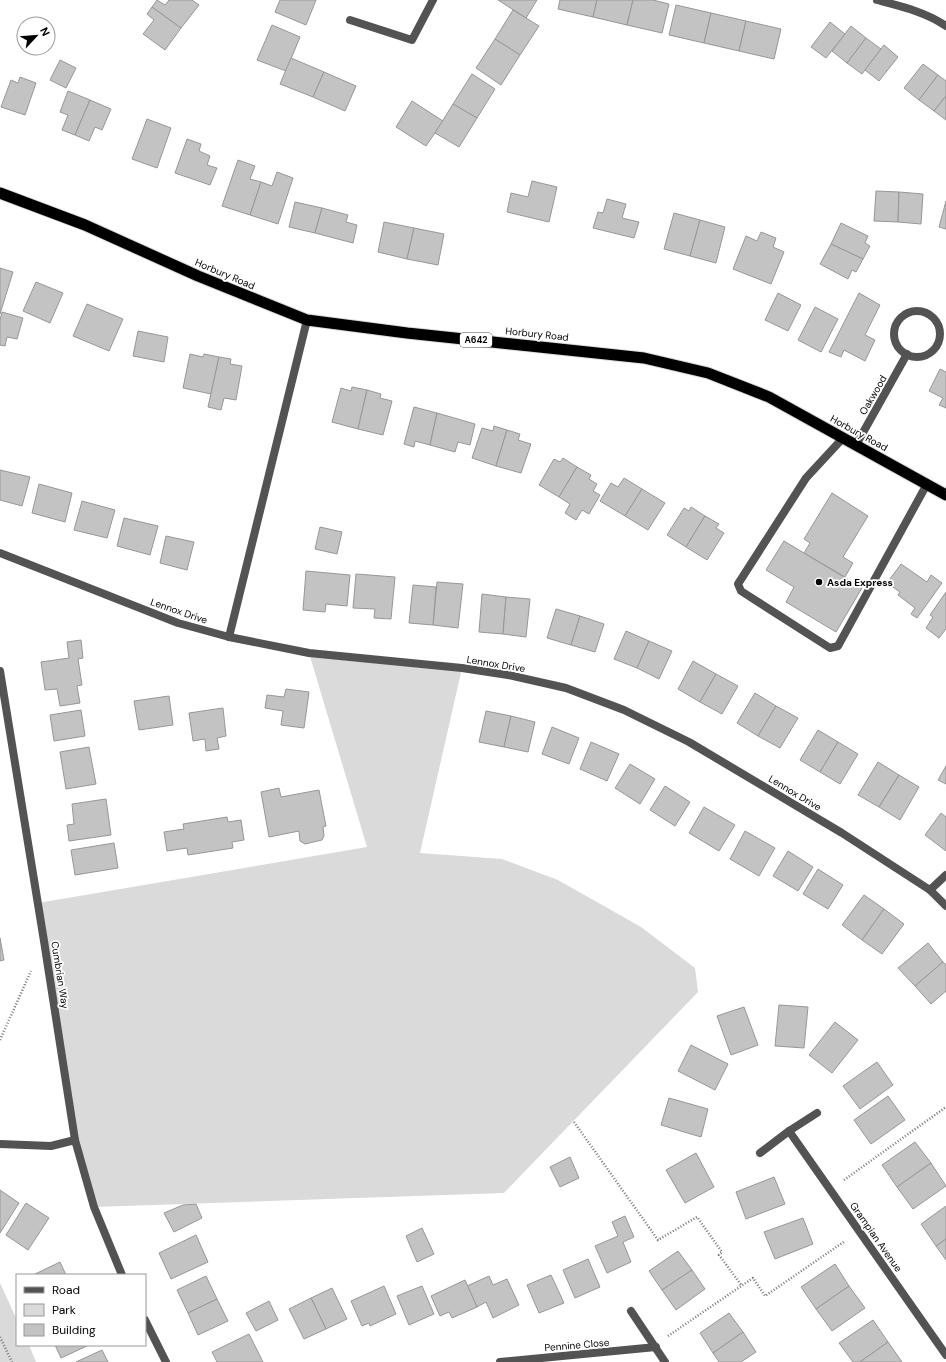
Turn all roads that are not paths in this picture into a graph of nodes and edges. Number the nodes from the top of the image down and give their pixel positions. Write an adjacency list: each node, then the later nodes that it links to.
1 (433, 0): 3 (street)
2 (876, 0): 4 (street)
3 (350, 20)
4 (946, 26)
5 (0, 193): 6 (highway, Horbury Road / A642)
6 (307, 320): 8 (highway, Horbury Road / A642); 13 (street)
7 (907, 354): 7 (street); 9 (street, Oakwood)
8 (843, 438): 9 (highway, Horbury Road / A642); 10 (street)
9 (856, 445): 10 (highway, Horbury Road / A642)
10 (927, 484): 11 (highway, Horbury Road / A642)
11 (946, 495)
12 (0, 553): 13 (street, Lennox Drive)
13 (229, 637): 16 (street, Lennox Drive)
14 (0, 671): 20 (street, Cumbrian Way)
15 (946, 875): 16 (street)
16 (930, 890): 17 (street, Lennox Drive)
17 (946, 906)
18 (817, 1113): 19 (street)
19 (789, 1130): 22 (street); 27 (street, Grampian Avenue)
20 (75, 1140): 21 (street); 23 (street, Cumbrian Way)
21 (0, 1144)
22 (760, 1153)
23 (122, 1274)
24 (631, 1311): 26 (street)
25 (146, 1322): 28 (street)
26 (656, 1347): 29 (street, Pennine Close); 30 (street)
27 (946, 1355)
28 (166, 1362)
29 (500, 1362)
30 (665, 1362)

